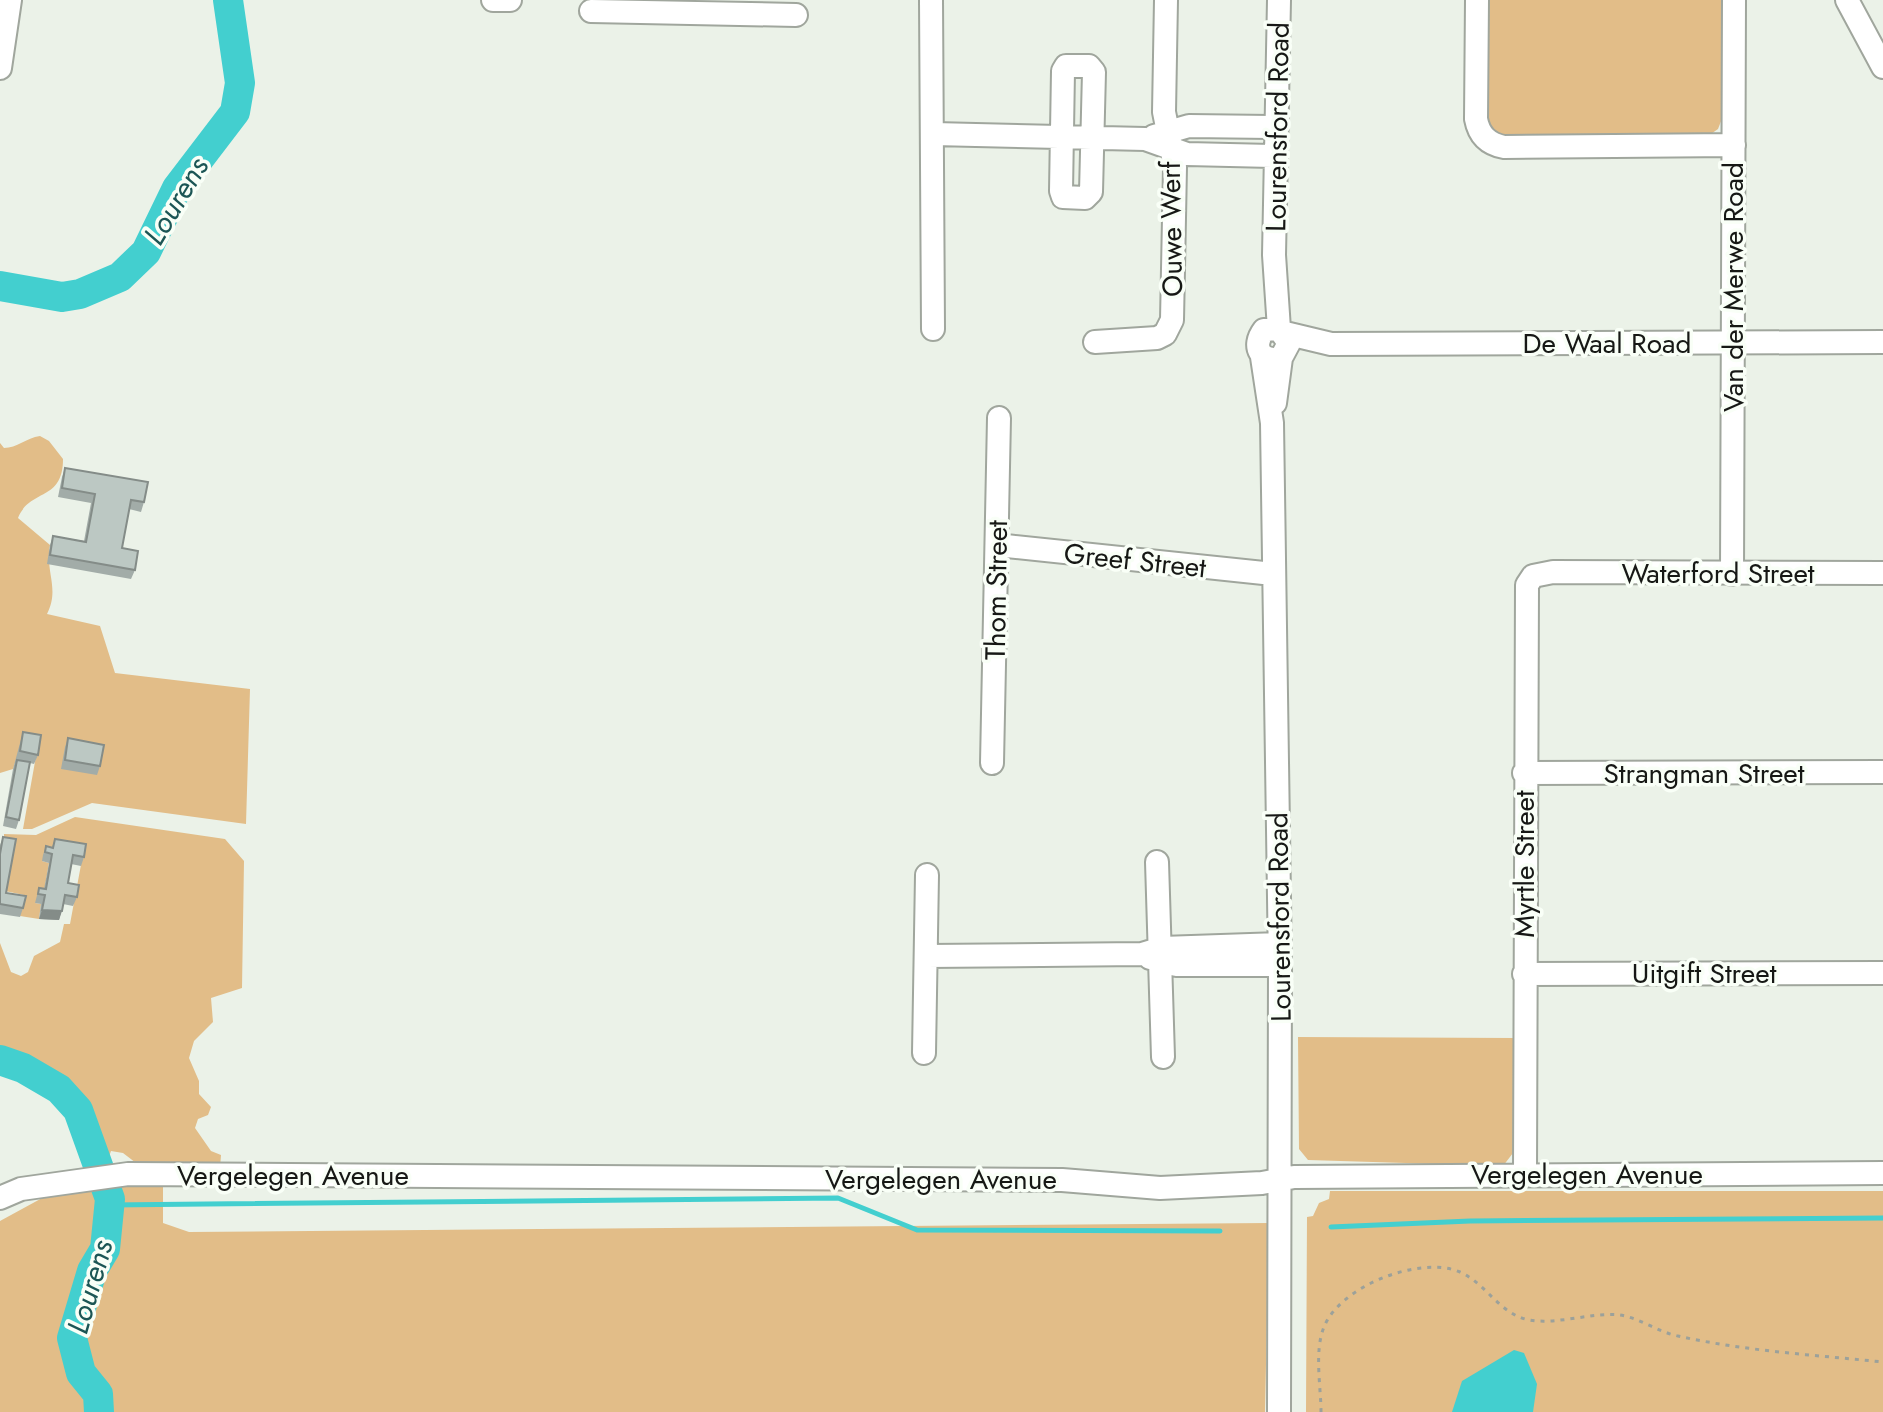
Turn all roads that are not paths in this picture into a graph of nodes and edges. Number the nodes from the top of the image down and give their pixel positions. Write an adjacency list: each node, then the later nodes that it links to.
1 (10, 0): 14 (street)
2 (493, 0): 3 (street)
3 (510, 0)
4 (931, 0): 16 (street)
5 (1166, 0): 19 (street)
6 (1279, 0): 15 (street, Lourensford Road)
7 (1477, 0): 20 (street)
8 (1734, 0): 20 (street, Van der Merwe Road)
9 (1847, 0): 13 (street)
10 (707, 7): 11 (street); 12 (street)
11 (591, 11)
12 (796, 15)
13 (1883, 67)
14 (0, 68)
15 (1277, 127): 19 (street, Ouwe Werf); 21 (street, Lourensford Road)
16 (934, 134): 17 (street, Ouwe Werf); 22 (street)
17 (1061, 136): 18 (street, Ouwe Werf); 18 (street); 18 (street)
18 (1093, 136): 19 (street, Ouwe Werf)
19 (1168, 140): 21 (street, Ouwe Werf); 23 (street, Ouwe Werf)
20 (1734, 145): 26 (street, Van der Merwe Road)
21 (1276, 156): 25 (street, Lourensford Road)
22 (933, 329)
23 (1095, 342)
24 (1883, 342): 26 (street, De Waal Road)
25 (1276, 343): 26 (street, De Waal Road); 31 (street, Lourensford Road)
26 (1733, 343): 32 (street, Van der Merwe Road)
27 (999, 418): 28 (street, Thom Street)
28 (997, 545): 31 (street, Greef Street); 33 (street, Thom Street)
29 (1553, 572): 32 (street, Waterford Street); 35 (street, Myrtle Street)
30 (1883, 573): 32 (street, Waterford Street)
31 (1273, 574): 38 (street, Lourensford Road)
32 (1732, 574)
33 (992, 763)
34 (1883, 772): 35 (street, Strangman Street)
35 (1524, 773): 42 (street, Myrtle Street)
36 (1157, 862): 39 (street)
37 (927, 875): 40 (street)
38 (1280, 954): 39 (street); 47 (street, Lourensford Road)
39 (1155, 955): 40 (street); 44 (street)
40 (927, 956): 43 (street)
41 (1883, 973): 42 (street, Uitgift Street)
42 (1524, 974): 46 (street, Myrtle Street)
43 (924, 1053)
44 (1163, 1057)
45 (1883, 1173): 46 (street, Vergelegen Avenue)
46 (1525, 1174): 47 (street, Vergelegen Avenue)
47 (1279, 1179): 48 (street, Vergelegen Avenue); 49 (street, Lourensford Road)
48 (0, 1198)
49 (1279, 1412)

